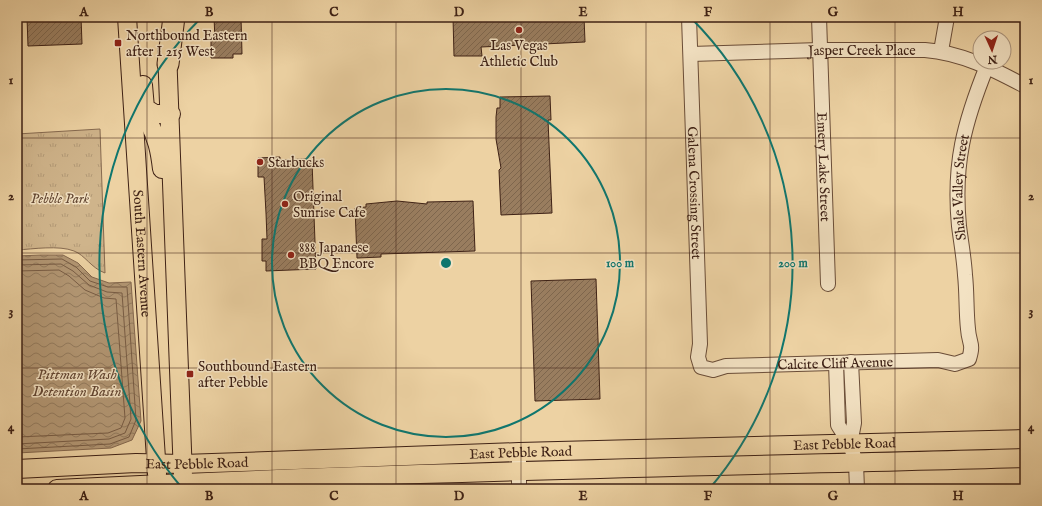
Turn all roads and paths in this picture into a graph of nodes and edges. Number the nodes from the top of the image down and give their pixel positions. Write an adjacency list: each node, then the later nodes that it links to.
1 (165, 17): 11 (main road)
2 (174, 17): 11 (highway)
3 (689, 17): 9 (street, Galena Crossing Street)
4 (819, 17): 7 (street, Emery Lake Street)
5 (947, 17): 8 (street)
6 (128, 19): 15 (main road); 16 (main road, South Eastern Avenue)
7 (820, 50): 8 (street, Jasper Creek Place); 9 (street, Jasper Creek Place); 18 (street, Emery Lake Street)
8 (941, 51): 10 (street, Jasper Creek Place)
9 (690, 54): 22 (street, Galena Crossing Street)
10 (972, 61)
11 (168, 64): 15 (main road)
12 (985, 70): 19 (street, Shale Valley Street)
13 (995, 70): 14 (street, Jasper Creek Place)
14 (1025, 86)
15 (170, 114): 17 (main road)
16 (134, 117): 17 (main road); 27 (main road, South Eastern Avenue)
17 (174, 216): 29 (main road)
18 (828, 284)
19 (969, 359): 20 (street, Calcite Cliff Avenue)
20 (851, 362): 21 (street, Calcite Cliff Avenue); 24 (street)
21 (836, 363): 22 (street, Calcite Cliff Avenue); 24 (street)
22 (701, 368)
23 (1025, 439): 24 (main road, East Pebble Road)
24 (850, 444): 25 (main road, East Pebble Road); 28 (street)
25 (519, 452): 29 (main road, East Pebble Road); 31 (street)
26 (1025, 458): 28 (main road, East Pebble Road)
27 (156, 463): 29 (main road, East Pebble Road); 30 (main road, East Pebble Road); 32 (main road, South Eastern Avenue)
28 (856, 463): 31 (main road, East Pebble Road); 36 (street)
29 (183, 464): 33 (main road)
30 (17, 469)
31 (519, 471): 33 (main road, East Pebble Road); 35 (street)
32 (157, 486): 33 (main road, East Pebble Road); 34 (main road, East Pebble Road)
33 (184, 486)
34 (57, 489)
35 (519, 489)
36 (857, 489)

